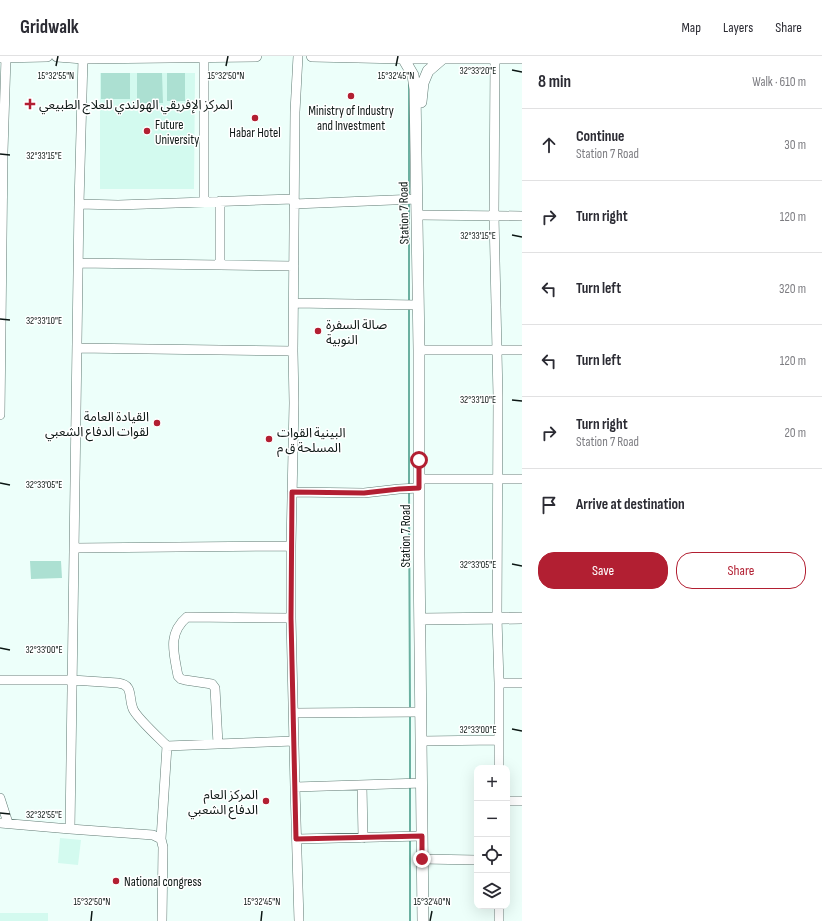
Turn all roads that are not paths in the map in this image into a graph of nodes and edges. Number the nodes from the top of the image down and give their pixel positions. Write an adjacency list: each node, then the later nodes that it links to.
1 (47, 56): 7 (street)
2 (57, 56): 8 (street)
3 (204, 56): 4 (street); 8 (street); 15 (street)
4 (256, 56)
5 (298, 56): 17 (street)
6 (312, 56): 9 (street)
7 (3, 57): 32 (street)
8 (83, 58): 18 (street)
9 (403, 58): 10 (street); 13 (street)
10 (443, 58): 12 (street); 13 (street)
11 (522, 58): 12 (street)
12 (495, 59): 20 (street)
13 (416, 128): 14 (street, Station 7 Road)
14 (417, 199): 17 (street); 19 (street, Station 7 Road)
15 (204, 201): 16 (street); 18 (street)
16 (220, 201): 17 (street); 23 (street)
17 (294, 201): 24 (street)
18 (79, 204): 22 (street)
19 (417, 215): 20 (street); 26 (street, Station 7 Road)
20 (494, 215): 21 (street); 31 (street)
21 (522, 216)
22 (78, 263): 23 (street); 27 (street)
23 (220, 265): 24 (street)
24 (294, 266): 25 (street)
25 (294, 303): 26 (street); 30 (street)
26 (418, 305): 28 (street, Station 7 Road)
27 (77, 348): 30 (street); 38 (street)
28 (419, 350): 31 (street); 35 (street, Station 7 Road)
29 (522, 350): 31 (street)
30 (293, 351): 36 (street)
31 (496, 351): 34 (street)
32 (0, 415)
33 (522, 479): 34 (street)
34 (497, 480): 35 (street); 40 (street)
35 (419, 484): 36 (street); 42 (street, Station 7 Road)
36 (292, 492): 37 (street)
37 (291, 546): 38 (street); 39 (street)
38 (74, 548): 44 (street)
39 (291, 618): 48 (street); 52 (street)
40 (497, 618): 41 (street); 42 (street); 46 (street)
41 (522, 618)
42 (420, 619): 47 (street, Station 7 Road)
43 (0, 680): 44 (street)
44 (72, 680): 53 (street); 62 (street)
45 (522, 683): 46 (street)
46 (499, 684): 49 (street)
47 (421, 712): 48 (street); 50 (street, Station 7 Road)
48 (294, 713): 51 (street)
49 (499, 740): 50 (street); 54 (street)
50 (421, 741): 55 (street, Station 7 Road)
51 (294, 742): 52 (street); 57 (street)
52 (218, 744): 53 (street)
53 (167, 746): 64 (street)
54 (499, 765)
55 (422, 783): 56 (street); 63 (street, Station 7 Road)
56 (362, 785): 57 (street); 65 (street)
57 (295, 787): 66 (street)
58 (0, 798): 61 (street)
59 (510, 801): 60 (street)
60 (522, 801)
61 (4, 823): 62 (street)
62 (70, 829): 64 (street)
63 (422, 836): 65 (street); 67 (street, Station 7 Road)
64 (161, 838): 70 (street)
65 (363, 838): 66 (street)
66 (296, 839): 71 (street)
67 (422, 859): 68 (street); 72 (street, Station 7 Road)
68 (474, 860)
69 (499, 909): 73 (street)
70 (162, 921)
71 (299, 921)
72 (424, 921)
73 (499, 921)

